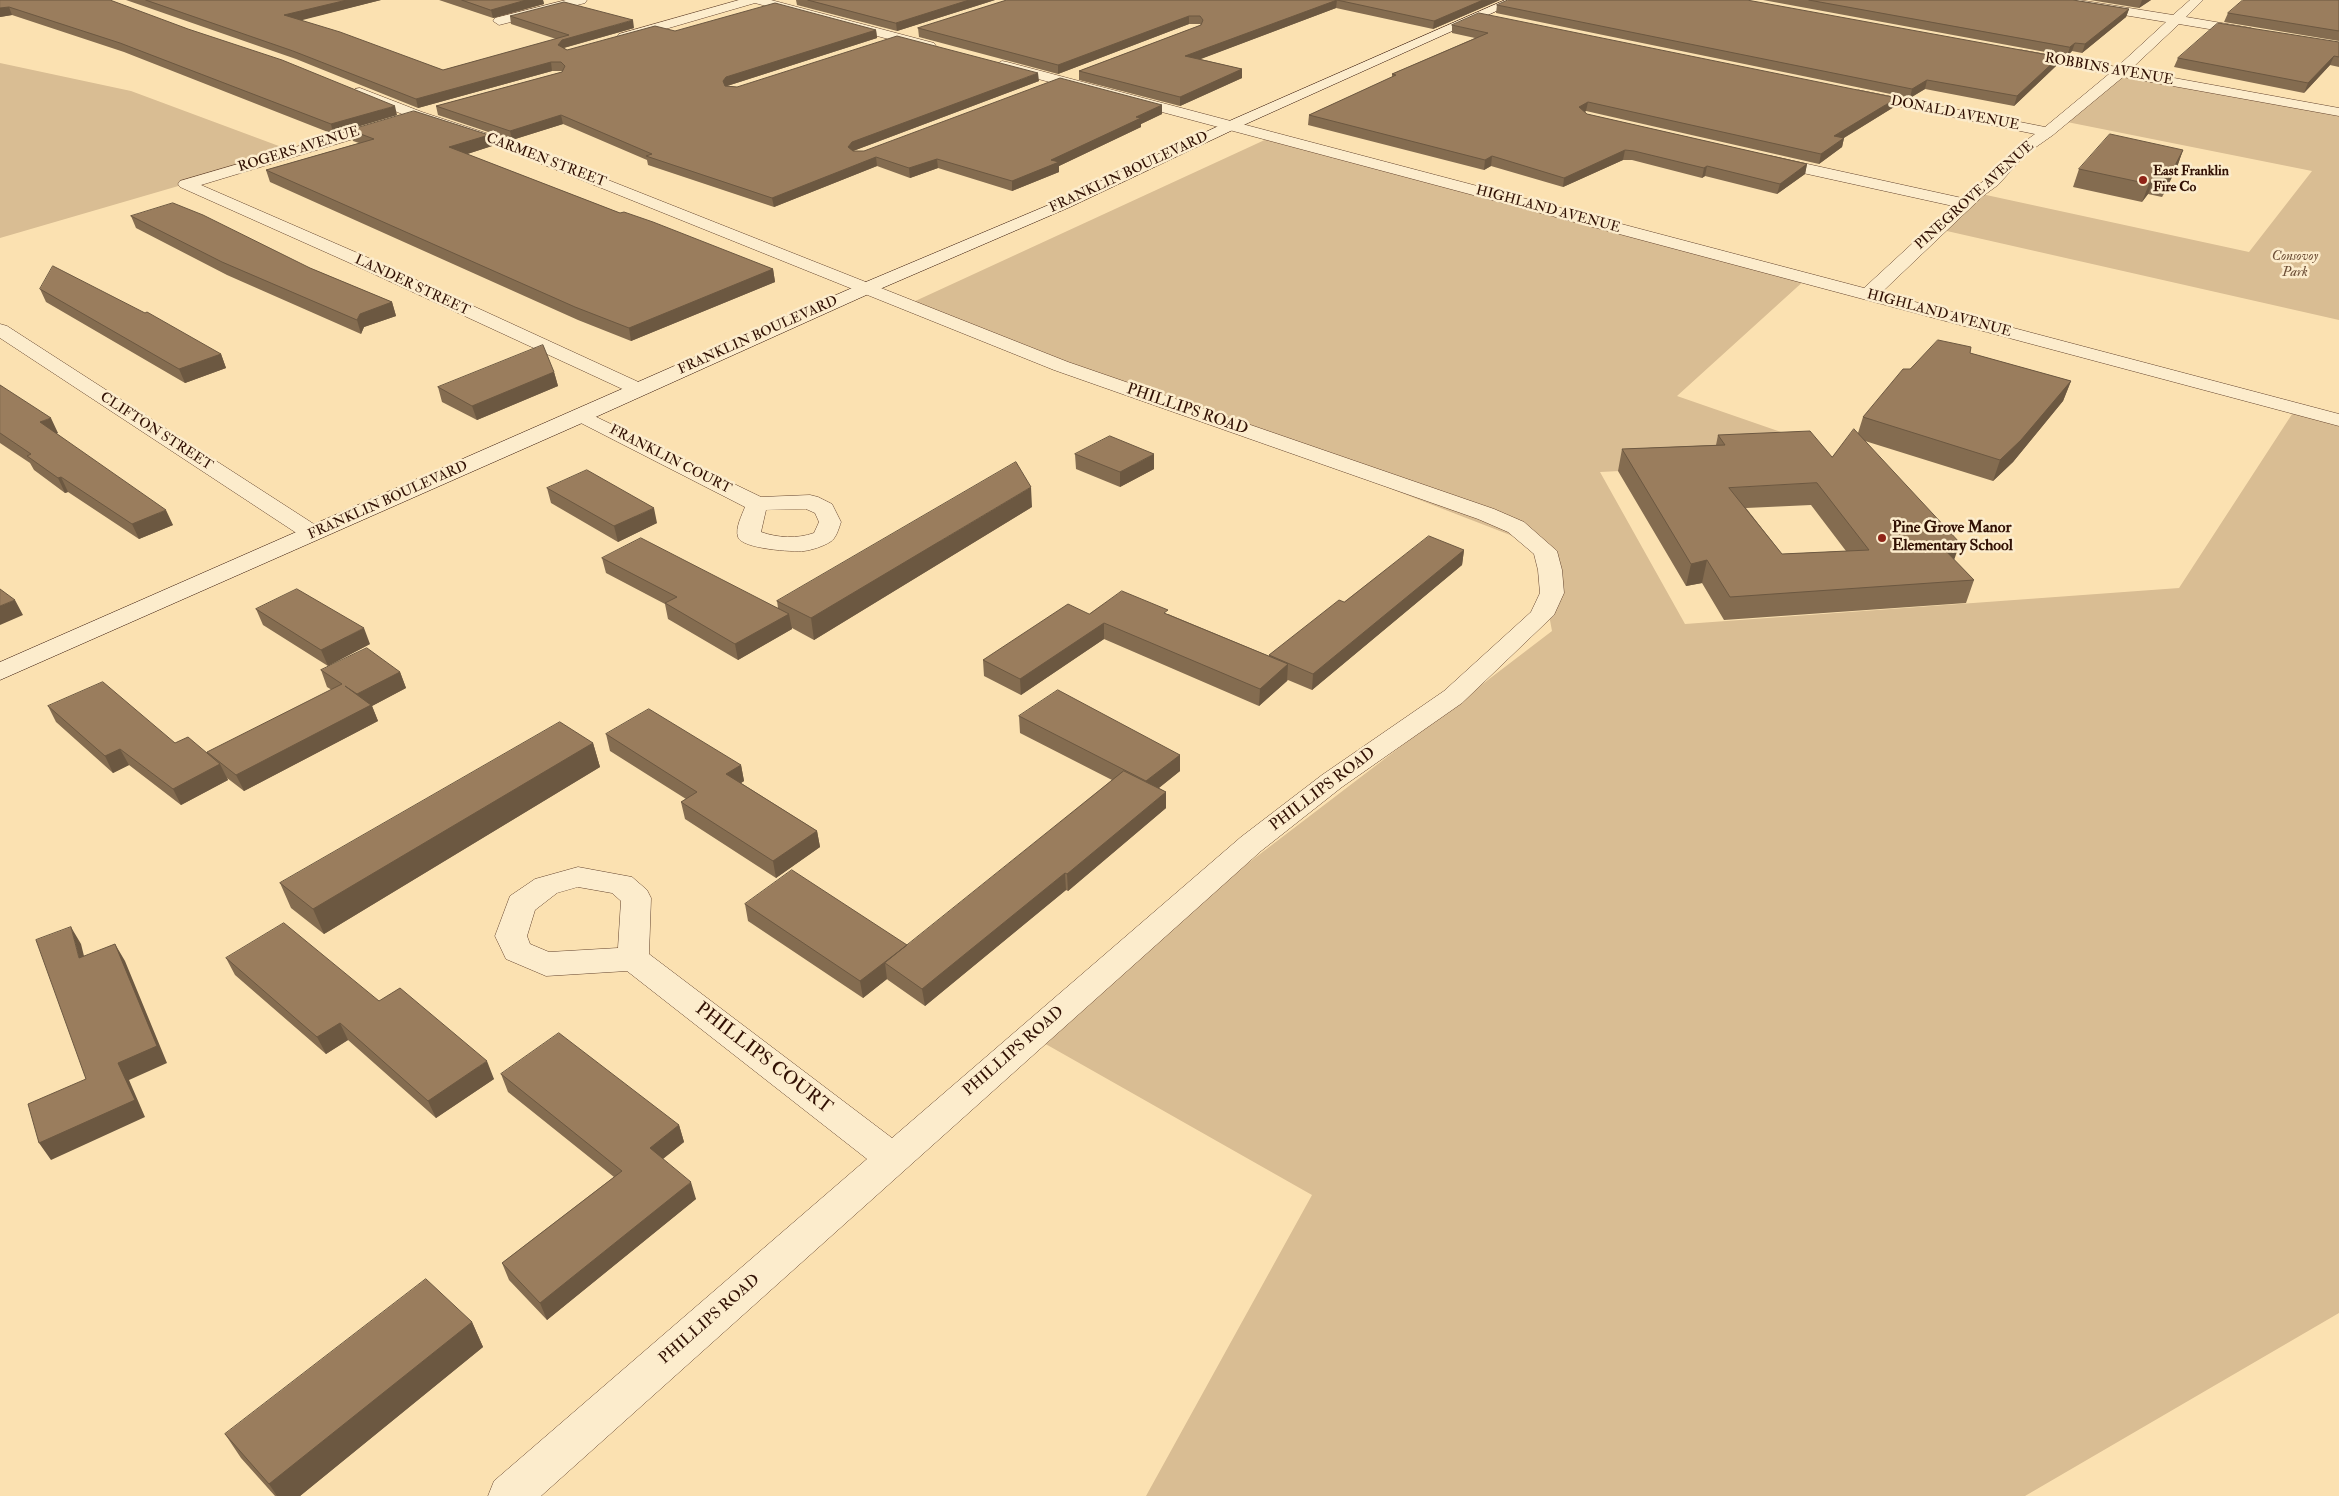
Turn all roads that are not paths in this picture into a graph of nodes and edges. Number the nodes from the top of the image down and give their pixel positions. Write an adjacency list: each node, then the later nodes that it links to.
1 (581, 0): 10 (street)
2 (752, 0): 14 (street)
3 (756, 0): 13 (street)
4 (1516, 0): 7 (street, FRANKLIN BOULEVARD)
5 (2057, 0): 9 (street)
6 (2198, 0): 9 (street, PINEGROVE AVENUE)
7 (1479, 16): 8 (street); 28 (street, FRANKLIN BOULEVARD)
8 (1498, 20)
9 (2176, 20): 12 (street); 20 (street, PINEGROVE AVENUE)
10 (499, 21)
11 (924, 29): 13 (street)
12 (2262, 34)
13 (897, 37): 15 (street); 16 (street)
14 (615, 40)
15 (869, 46)
16 (944, 50)
17 (2004, 51): 20 (street, ROBBINS AVENUE)
18 (992, 62): 21 (street, HIGHLAND AVENUE)
19 (1086, 70): 21 (street)
20 (2120, 72): 26 (street, ROBBINS AVENUE); 29 (street, PINEGROVE AVENUE)
21 (1058, 80): 23 (street); 28 (street, HIGHLAND AVENUE)
22 (345, 86): 27 (street, CARMEN STREET)
23 (1040, 87)
24 (1849, 92): 29 (street, DONALD AVENUE)
25 (445, 107): 27 (street, ROGERS AVENUE)
26 (2339, 112)
27 (417, 115): 31 (street, ROGERS AVENUE); 33 (street, CARMEN STREET)
28 (1232, 126): 33 (street, FRANKLIN BOULEVARD); 34 (street, HIGHLAND AVENUE)
29 (2048, 132): 32 (street, PINEGROVE AVENUE)
30 (1760, 158): 32 (street)
31 (186, 184): 36 (street, LANDER STREET)
32 (1965, 204): 34 (street, PINEGROVE AVENUE)
33 (867, 288): 36 (street, FRANKLIN BOULEVARD); 43 (street, PHILLIPS ROAD)
34 (1868, 295): 38 (street, HIGHLAND AVENUE)
35 (0, 330): 40 (street, CLIFTON STREET)
36 (638, 389): 37 (street, FRANKLIN BOULEVARD)
37 (582, 416): 39 (street, FRANKLIN COURT); 40 (street, FRANKLIN BOULEVARD)
38 (2339, 420)
39 (757, 504)
40 (312, 534): 41 (street, FRANKLIN BOULEVARD)
41 (0, 672)
42 (633, 959): 43 (street, PHILLIPS COURT)
43 (893, 1159): 44 (street, PHILLIPS ROAD)
44 (510, 1496)

